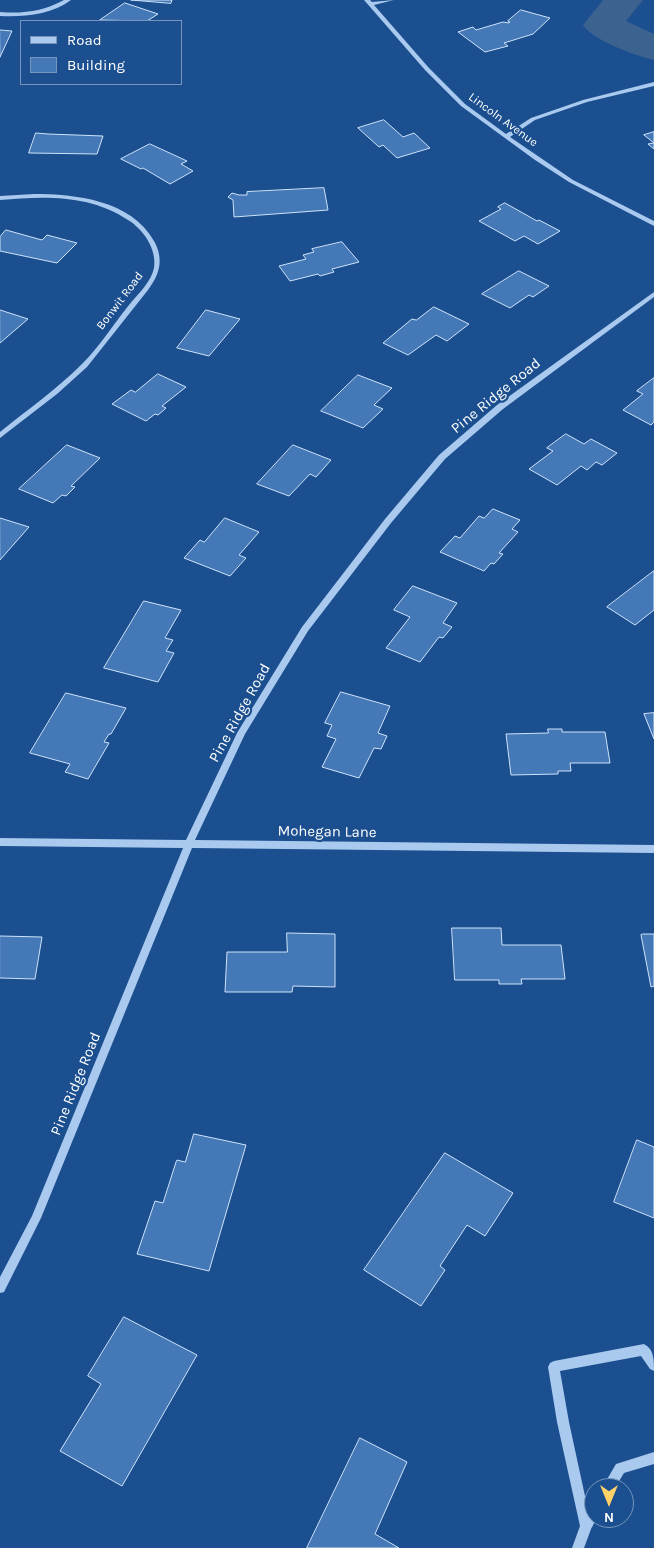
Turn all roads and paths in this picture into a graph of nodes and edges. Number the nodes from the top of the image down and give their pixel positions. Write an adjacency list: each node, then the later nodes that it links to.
1 (68, 0): 4 (street)
2 (390, 0): 3 (street)
3 (369, 2): 6 (street, Lincoln Avenue)
4 (0, 14)
5 (654, 84): 6 (street)
6 (507, 136): 8 (street, Lincoln Avenue)
7 (0, 198): 10 (street, Bonwit Road)
8 (654, 224)
9 (654, 294): 12 (street, Pine Ridge Road)
10 (0, 436)
11 (0, 842): 12 (street, Mohegan Lane)
12 (189, 843): 13 (street, Mohegan Lane); 14 (street, Pine Ridge Road)
13 (654, 849)
14 (0, 1288)
15 (654, 1365): 18 (street)
16 (654, 1458): 17 (street)
17 (614, 1478)
18 (584, 1517)
19 (585, 1528): 20 (street)
20 (578, 1548)

